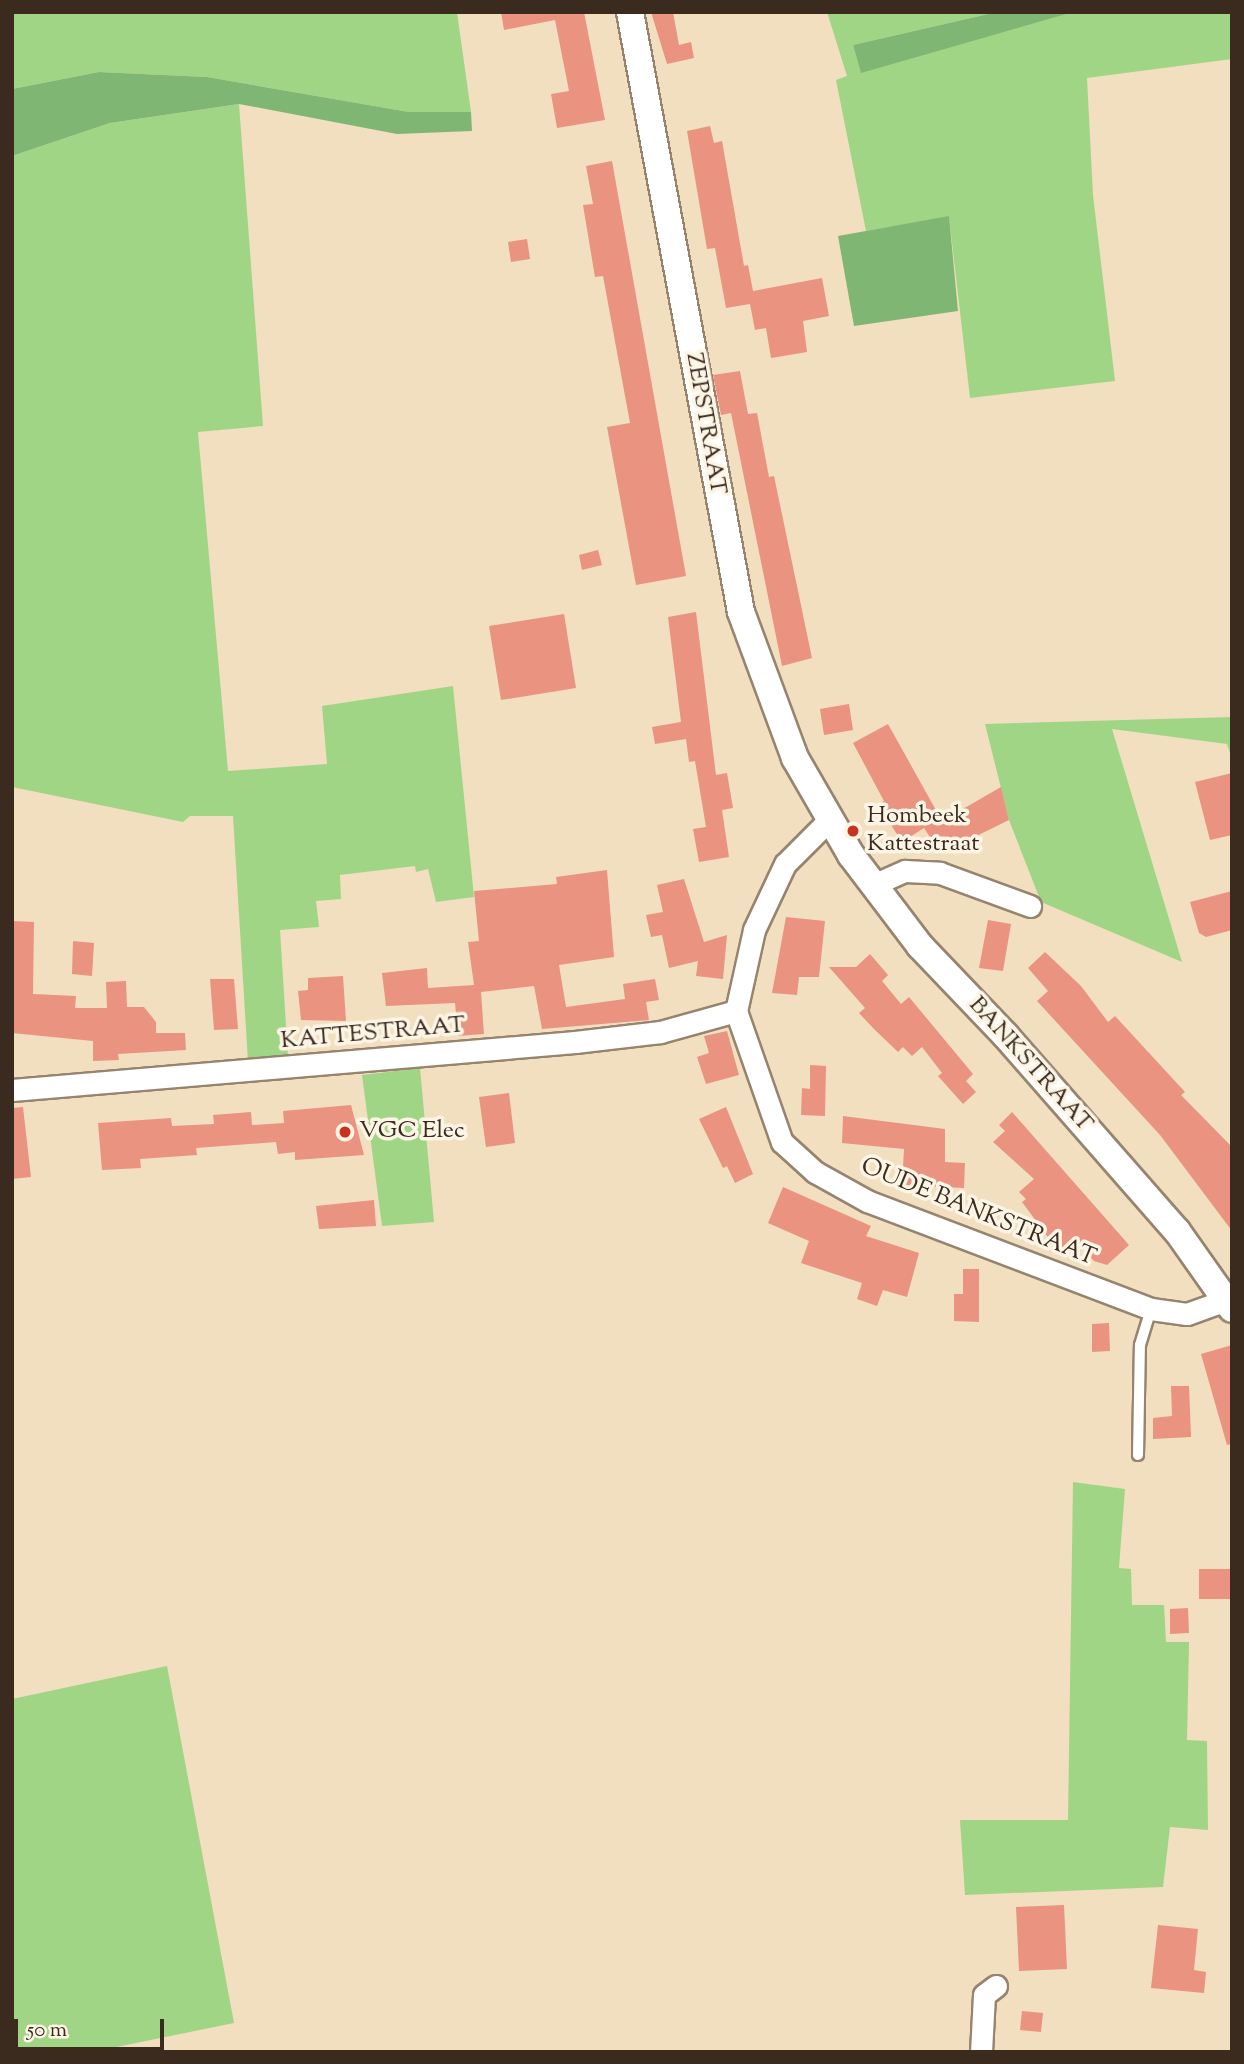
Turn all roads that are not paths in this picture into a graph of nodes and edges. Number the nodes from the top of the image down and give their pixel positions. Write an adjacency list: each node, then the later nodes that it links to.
1 (629, 12): 2 (street, ZEPSTRAAT)
2 (829, 820): 3 (street, BANKSTRAAT); 5 (street)
3 (873, 885): 4 (street); 7 (street, BANKSTRAAT)
4 (1030, 906)
5 (736, 1011): 6 (street, KATTESTRAAT); 8 (street, OUDE BANKSTRAAT)
6 (12, 1090)
7 (1229, 1304): 8 (street, OUDE BANKSTRAAT)
8 (1151, 1309): 9 (lane)
9 (1138, 1455)
10 (996, 1986): 11 (street)
11 (981, 2052)

